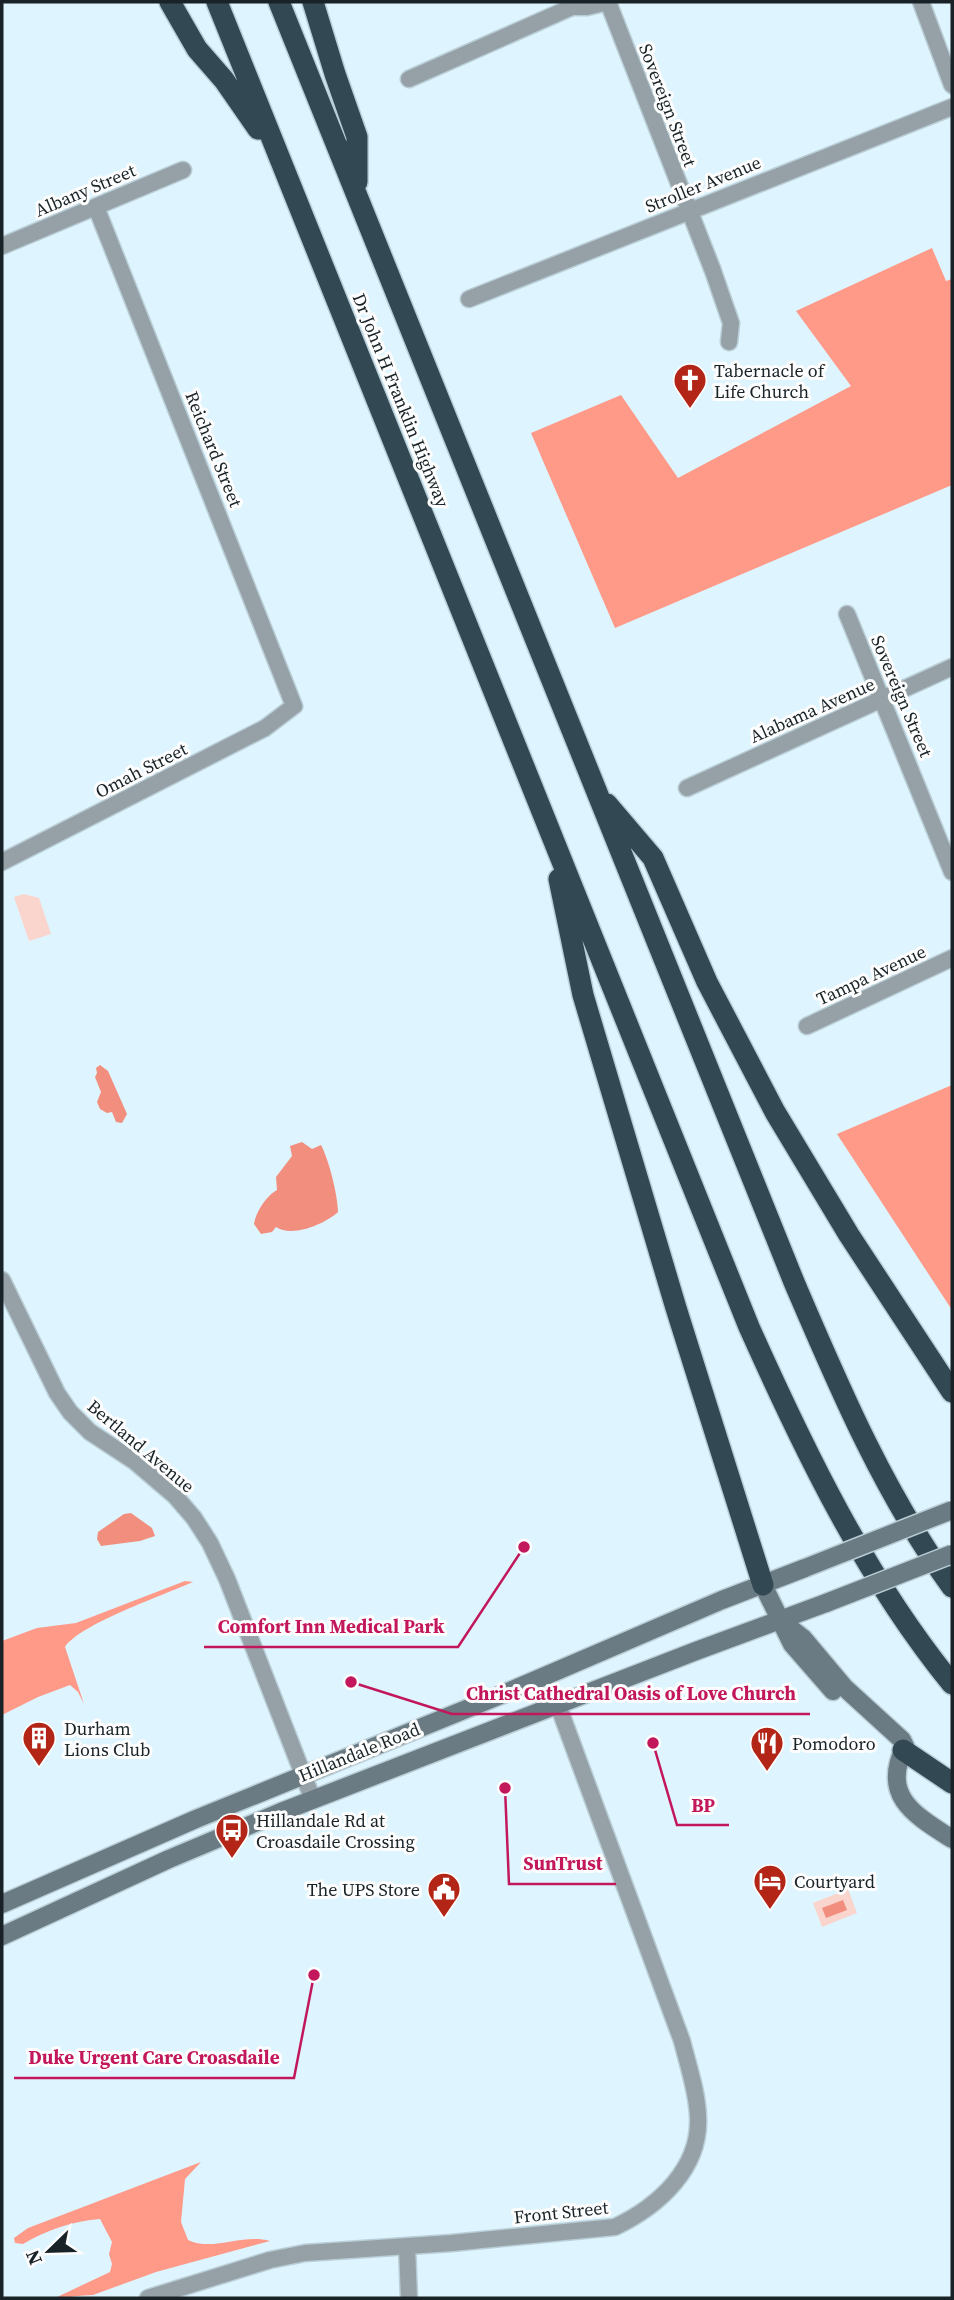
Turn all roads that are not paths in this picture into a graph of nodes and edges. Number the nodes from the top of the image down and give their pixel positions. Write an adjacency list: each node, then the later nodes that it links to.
1 (170, 2): 11 (highway)
2 (217, 2): 11 (highway, Dr John H Franklin Highway)
3 (279, 2): 13 (highway)
4 (313, 2): 13 (highway)
5 (608, 2): 7 (street); 15 (street, Sovereign Street)
6 (921, 2): 9 (street)
7 (569, 4): 8 (street)
8 (409, 79)
9 (952, 85)
10 (952, 107): 15 (street, Stroller Avenue)
11 (283, 166): 25 (highway, Dr John H Franklin Highway)
12 (183, 170): 14 (street, Albany Street)
13 (357, 194): 24 (highway)
14 (96, 207): 16 (street, Albany Street); 22 (street, Reichard Street)
15 (688, 211): 17 (street, Stroller Avenue); 18 (street, Sovereign Street)
16 (2, 246)
17 (469, 299)
18 (729, 342)
19 (847, 614): 21 (street, Sovereign Street)
20 (952, 667): 21 (street, Alabama Avenue)
21 (883, 700): 23 (street, Alabama Avenue); 27 (street, Sovereign Street)
22 (294, 706): 26 (street, Omah Street)
23 (687, 789)
24 (597, 792): 31 (highway); 35 (highway)
25 (544, 815): 34 (highway); 37 (highway)
26 (2, 862)
27 (952, 872)
28 (952, 958): 29 (street, Tampa Avenue)
29 (807, 1027)
30 (2, 1280): 40 (street, Bertland Avenue)
31 (952, 1392)
32 (952, 1510): 34 (main road, Hillandale Road, bridge)
33 (952, 1554): 36 (main road, Hillandale Road, bridge)
34 (762, 1584): 36 (main road); 40 (main road, Hillandale Road)
35 (952, 1587)
36 (780, 1620): 38 (main road, Hillandale Road); 39 (main road)
37 (952, 1684)
38 (558, 1705): 42 (main road, Hillandale Road); 46 (street, Front Street)
39 (903, 1750): 41 (highway); 43 (main road)
40 (303, 1774): 42 (street, Bertland Avenue); 44 (main road, Hillandale Road)
41 (952, 1783)
42 (313, 1800): 45 (main road, Hillandale Road)
43 (952, 1839)
44 (2, 1904)
45 (2, 1936)
46 (407, 2246): 47 (street, Front Street); 48 (street)
47 (148, 2298)
48 (409, 2298)

